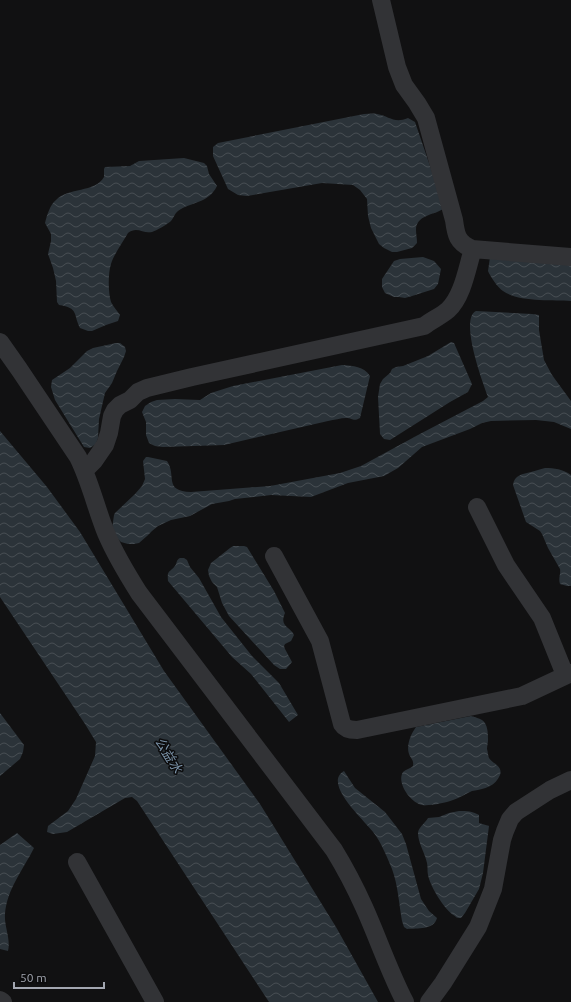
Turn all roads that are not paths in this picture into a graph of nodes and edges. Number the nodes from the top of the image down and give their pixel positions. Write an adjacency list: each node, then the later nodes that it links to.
1 (381, 0): 2 (street)
2 (473, 249): 3 (street); 5 (street)
3 (571, 257)
4 (0, 342): 5 (street)
5 (85, 470): 14 (street)
6 (477, 507): 8 (street)
7 (274, 556): 8 (street)
8 (568, 674)
9 (571, 780): 15 (street)
10 (76, 862): 13 (street)
11 (0, 1000): 12 (street)
12 (3, 1002)
13 (155, 1002)
14 (405, 1002)
15 (428, 1002)

